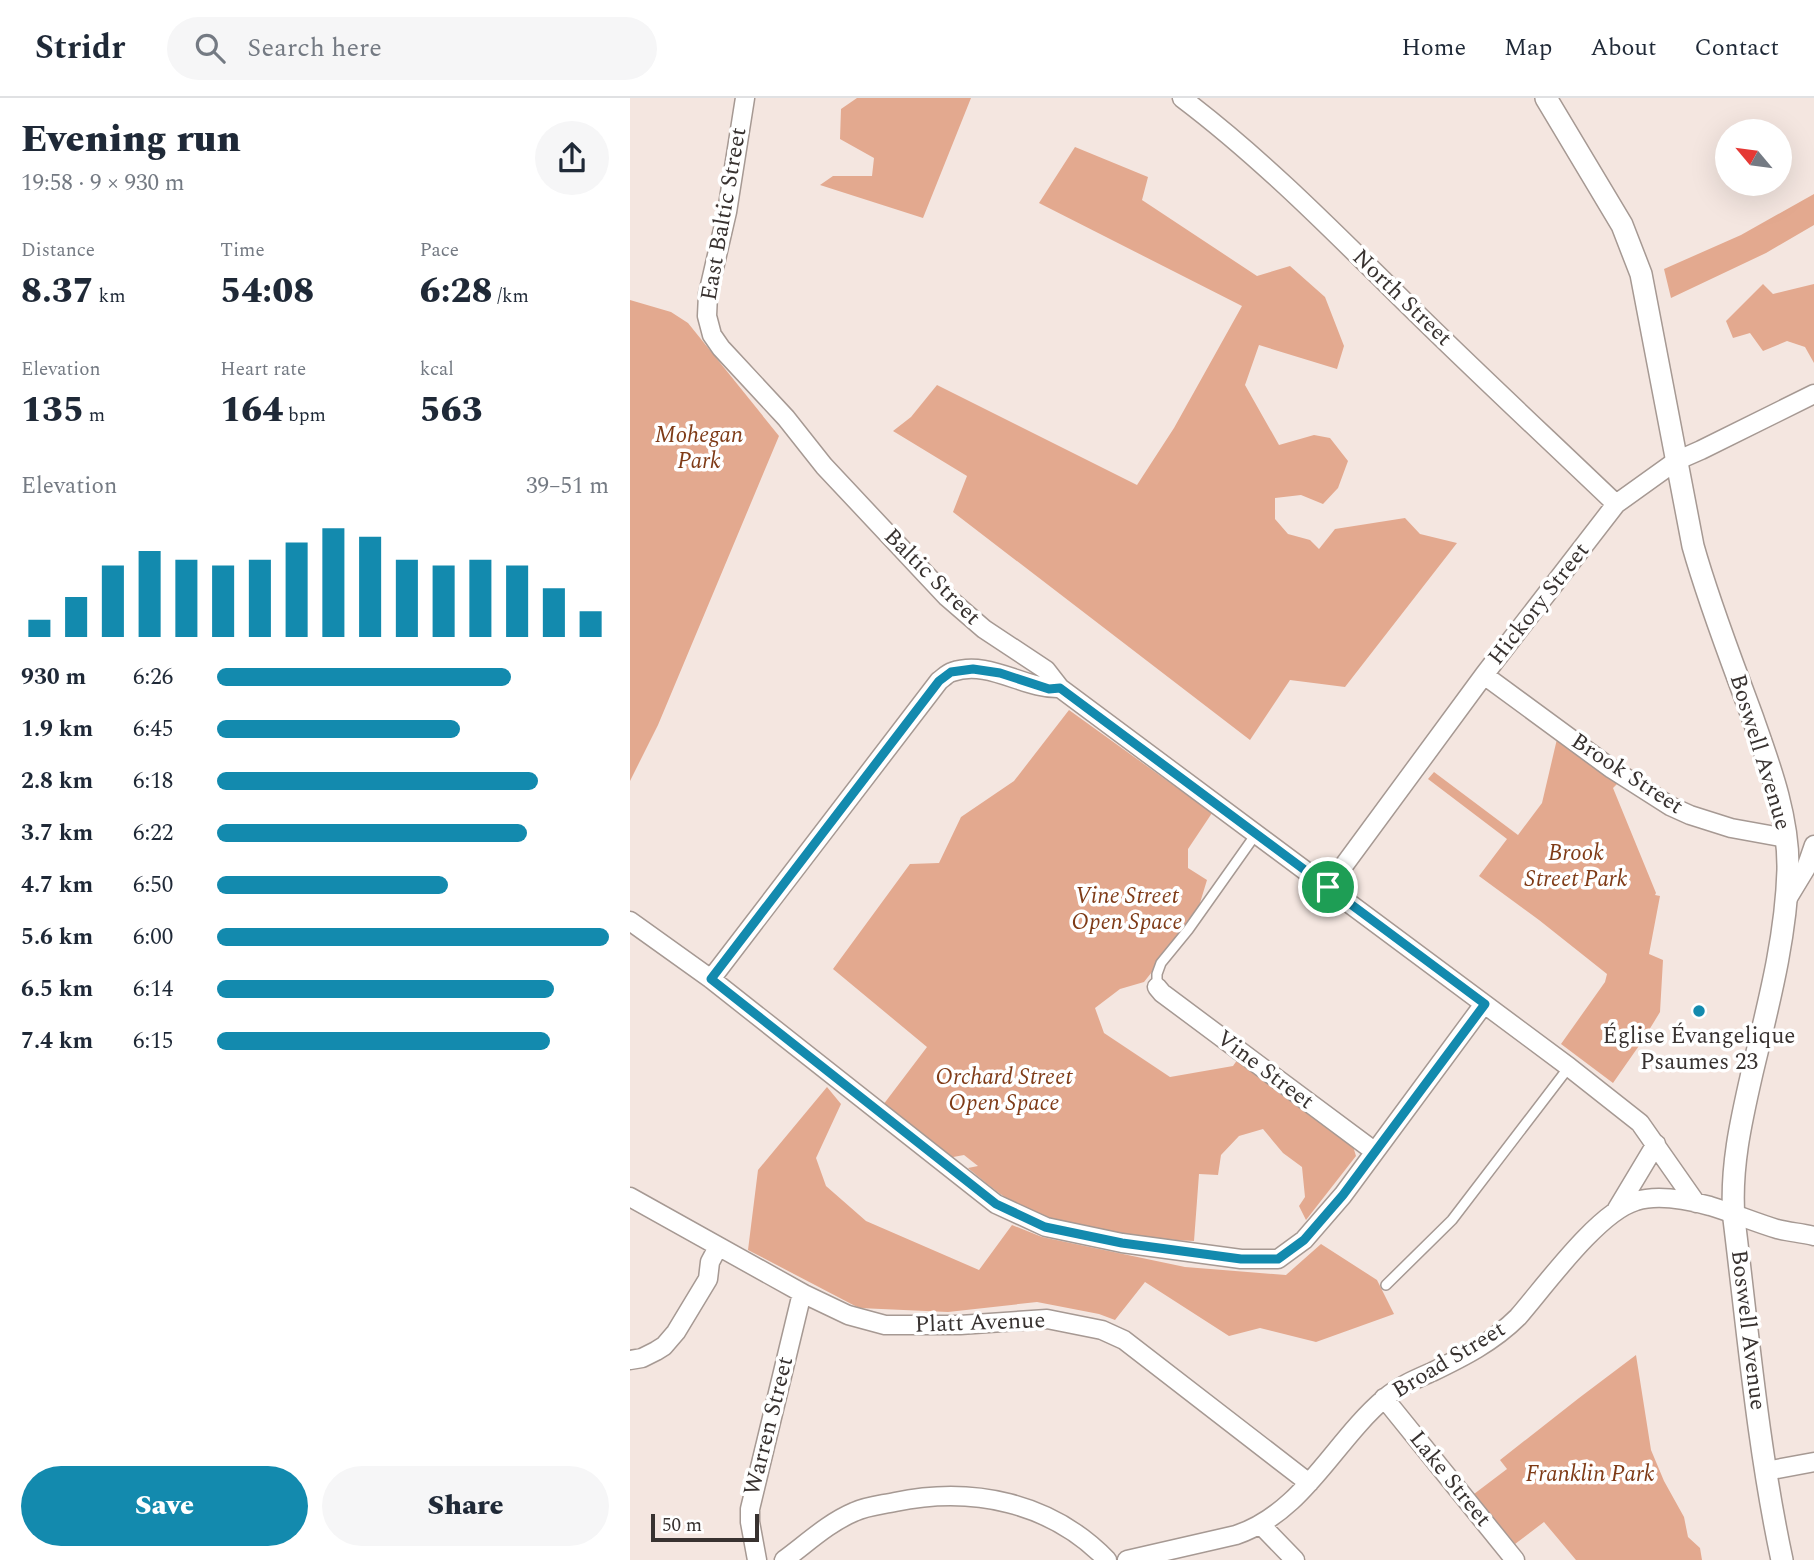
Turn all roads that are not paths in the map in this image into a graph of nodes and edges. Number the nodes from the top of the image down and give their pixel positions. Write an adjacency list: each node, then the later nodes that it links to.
1 (745, 98): 4 (street, East Baltic Street)
2 (1182, 98): 7 (street, North Street)
3 (1546, 98): 6 (street, Boswell Avenue)
4 (709, 329): 9 (street, Baltic Street)
5 (1814, 394): 6 (street, Hickory Street)
6 (1676, 461): 7 (street, Hickory Street); 11 (street, Boswell Avenue)
7 (1616, 504): 8 (street, Hickory Street)
8 (1484, 675): 11 (street, Brook Street); 13 (street, Hickory Street)
9 (1060, 688): 10 (street, Baltic Street); 16 (street)
10 (1256, 834): 13 (street, Baltic Street); 17 (lane)
11 (1786, 838): 14 (street, Boswell Avenue)
12 (1814, 845): 14 (street)
13 (1328, 887): 18 (street, Baltic Street)
14 (1786, 901): 25 (street, Boswell Avenue)
15 (630, 921): 16 (street)
16 (711, 979): 21 (street)
17 (1157, 987): 21 (street, Vine Street)
18 (1485, 1004): 19 (street, Baltic Street); 21 (street)
19 (1569, 1067): 20 (street, Baltic Street); 28 (lane)
20 (1656, 1144): 23 (street, Baltic Street); 24 (street)
21 (1374, 1151)
22 (630, 1197): 27 (street, Platt Avenue)
23 (1696, 1203): 24 (street, Broad Street); 25 (street, Broad Street)
24 (1617, 1209): 31 (street, Broad Street)
25 (1734, 1214): 26 (street, Broad Street); 33 (street, Boswell Avenue)
26 (1814, 1236)
27 (724, 1250): 29 (street, Platt Avenue); 30 (street)
28 (1386, 1285)
29 (802, 1293): 34 (street, Platt Avenue); 36 (street, Warren Street)
30 (630, 1360)
31 (1384, 1398): 34 (street, Broad Street); 41 (street, Lake Street)
32 (1814, 1462): 33 (street)
33 (1766, 1471): 42 (street, Boswell Avenue)
34 (1309, 1483): 35 (street, Broad Street)
35 (1261, 1524): 39 (street, Broad Street); 40 (street)
36 (757, 1560)
37 (783, 1560): 38 (street)
38 (1107, 1560)
39 (1127, 1560)
40 (1295, 1560)
41 (1516, 1560)
42 (1782, 1560)

